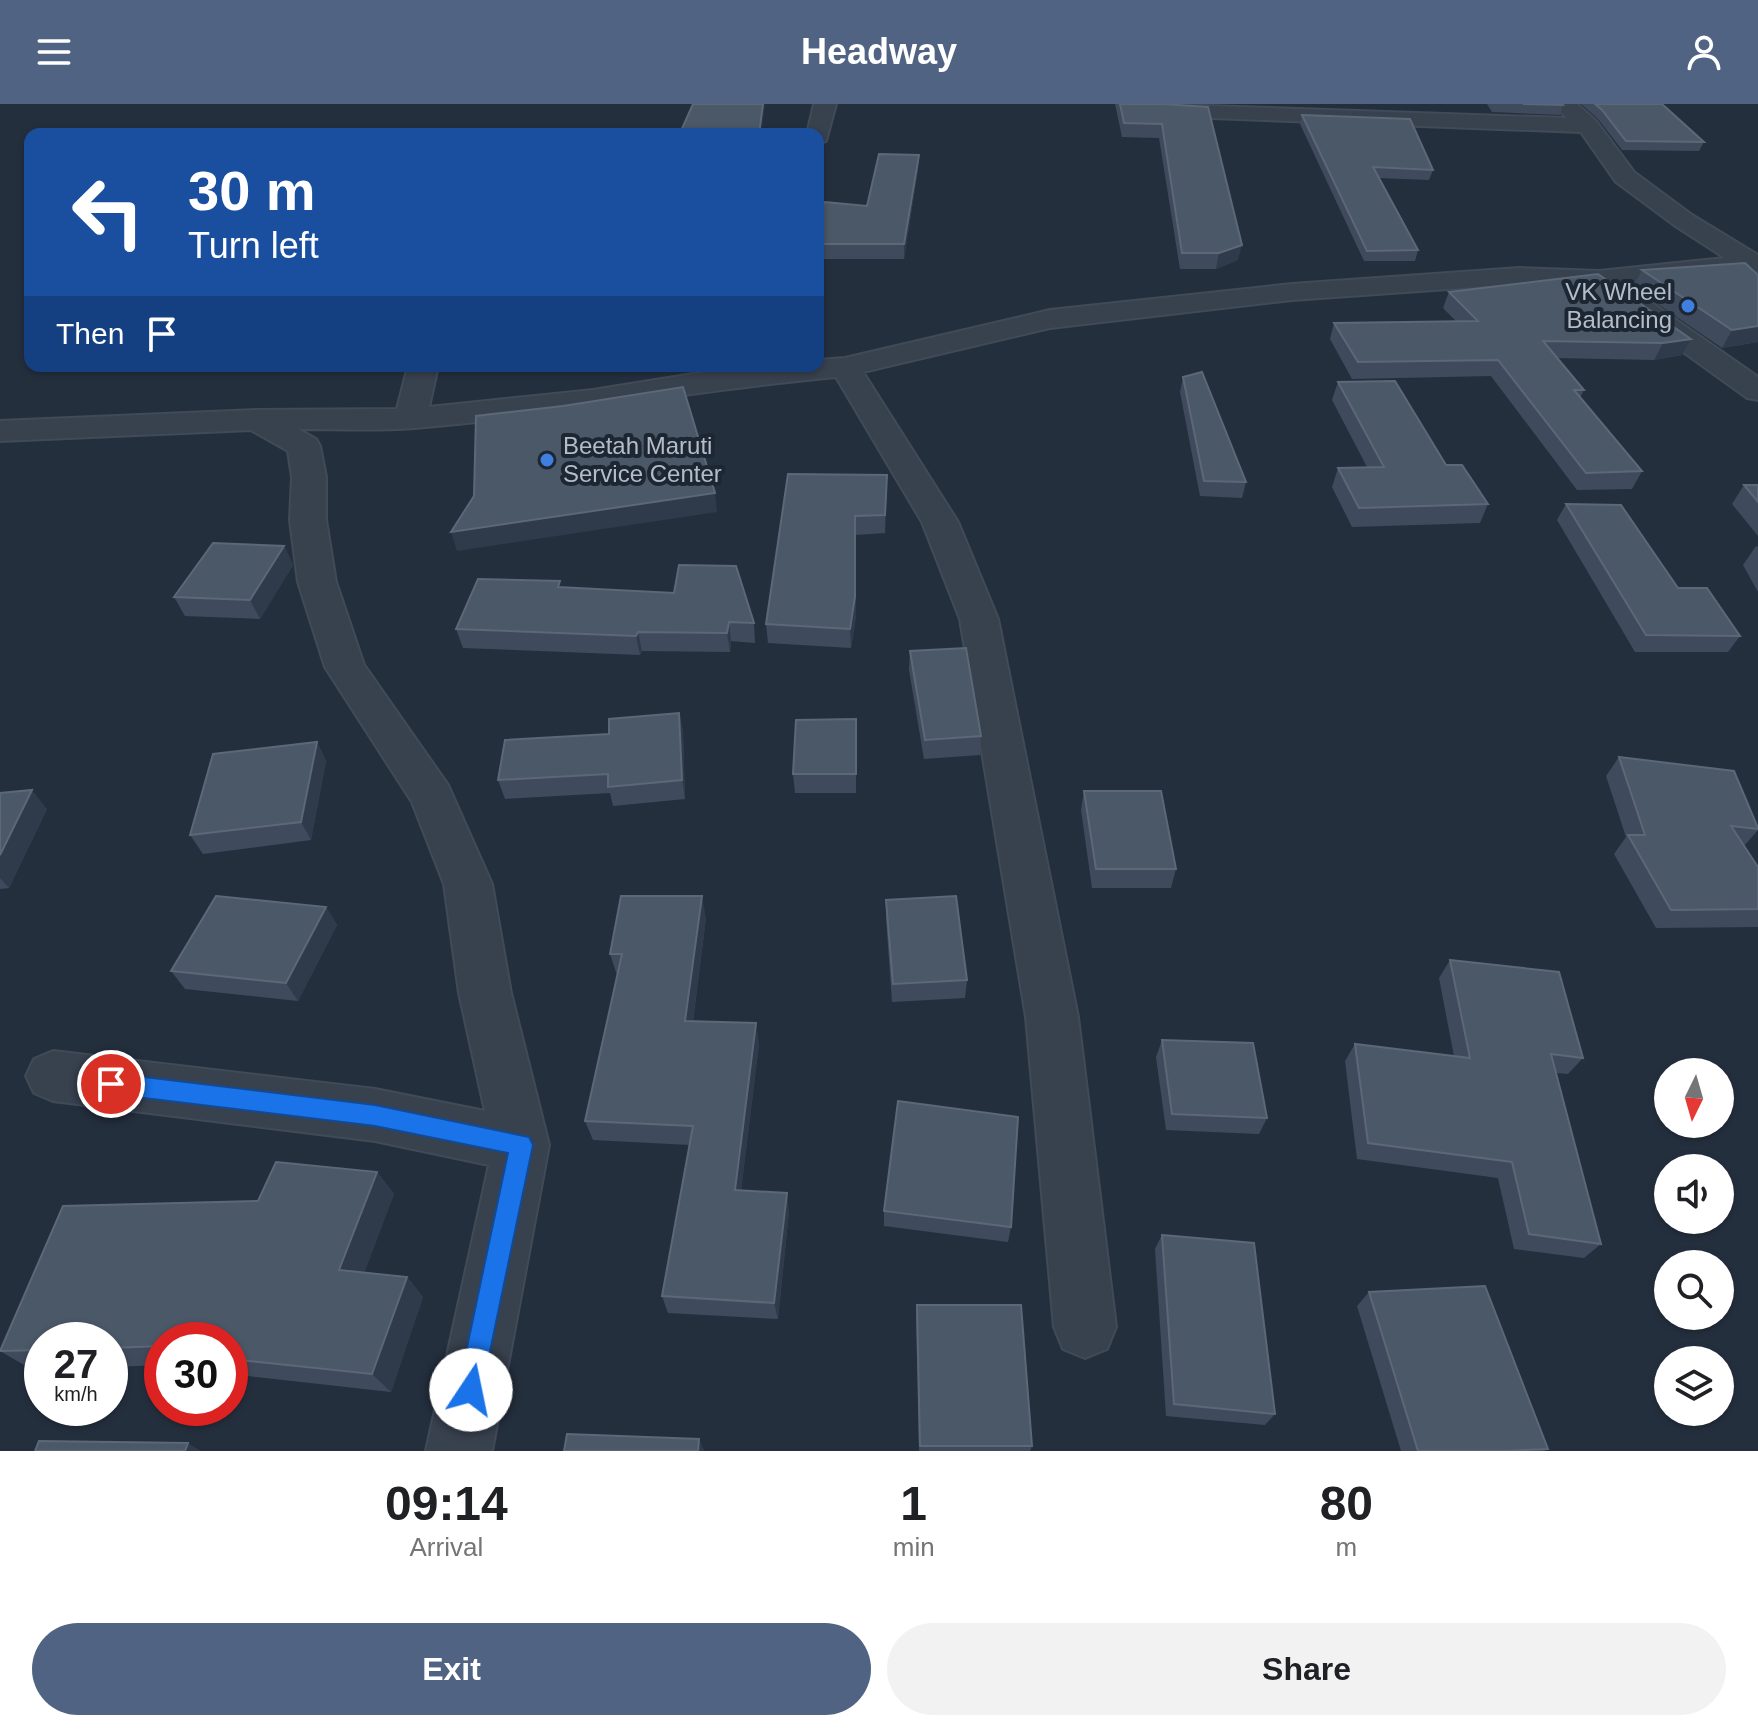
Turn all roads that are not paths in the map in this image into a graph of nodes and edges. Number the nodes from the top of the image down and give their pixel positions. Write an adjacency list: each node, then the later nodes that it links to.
1 (825, 104): 5 (street)
2 (1564, 104): 4 (street)
3 (1157, 109): 4 (street)
4 (1588, 126): 6 (street)
5 (820, 128)
6 (1755, 264): 7 (street)
7 (1599, 279): 8 (street); 12 (street)
8 (845, 367): 9 (street); 18 (street)
9 (824, 368)
10 (422, 372): 13 (street)
11 (726, 372): 13 (street)
12 (1758, 391)
13 (411, 419): 14 (street)
14 (257, 420): 15 (street); 17 (street)
15 (0, 431)
16 (53, 1076): 17 (street)
17 (521, 1145): 19 (street)
18 (1085, 1327)
19 (459, 1451)

